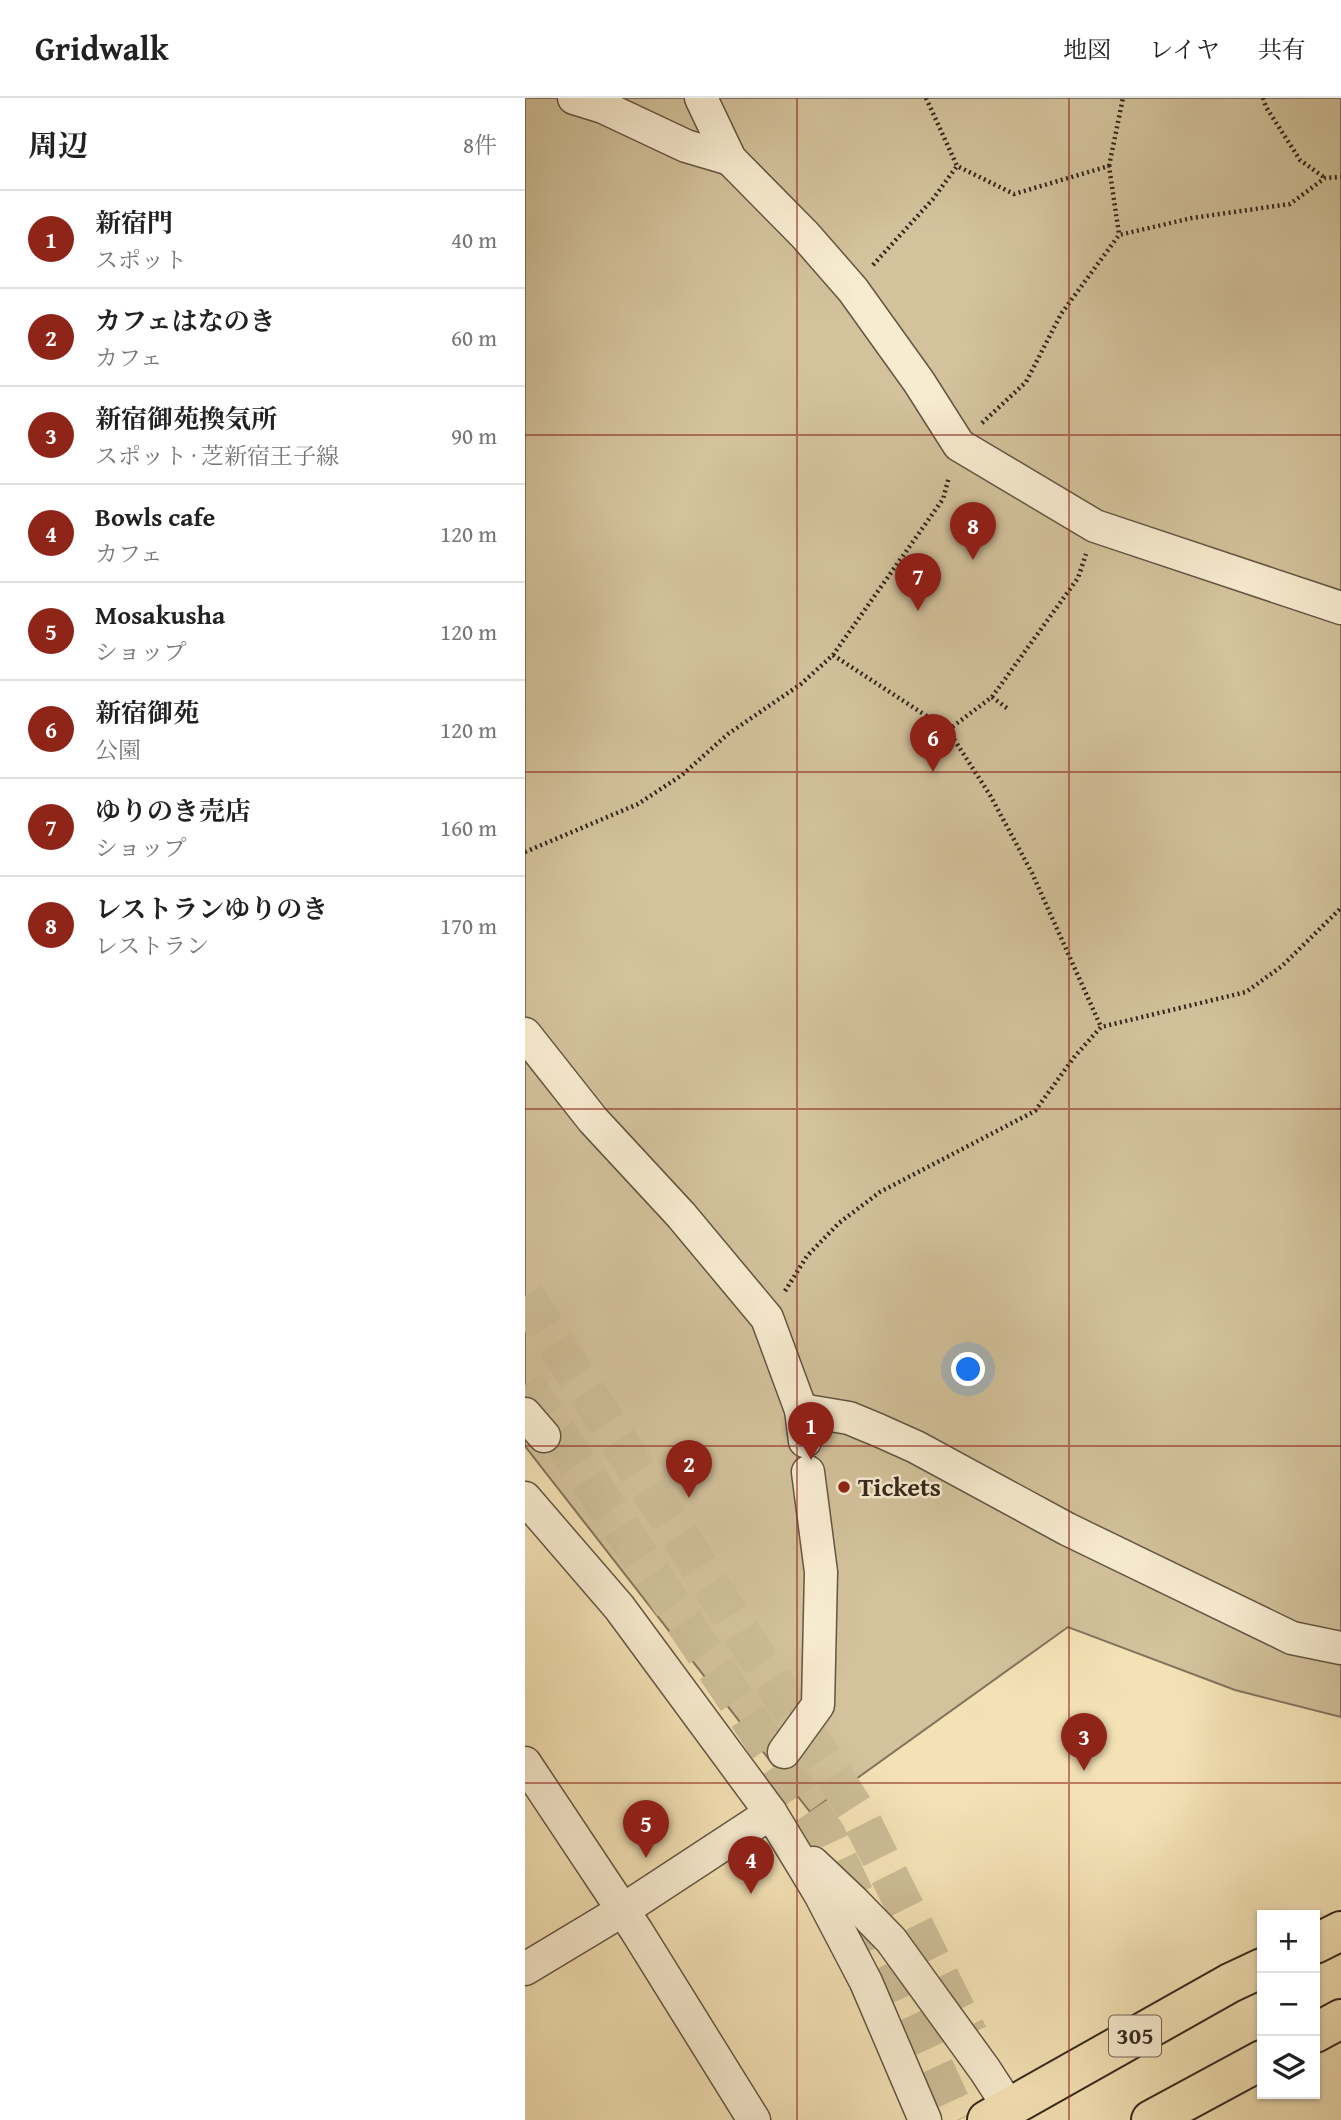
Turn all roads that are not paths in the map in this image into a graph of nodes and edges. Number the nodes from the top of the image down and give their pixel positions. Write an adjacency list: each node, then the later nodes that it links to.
1 (575, 98): 3 (street)
2 (701, 98): 3 (street)
3 (730, 159): 4 (street)
4 (1341, 608)
5 (525, 1034): 6 (street)
6 (801, 1410): 8 (street); 9 (street)
7 (525, 1498): 11 (street)
8 (1341, 1648)
9 (784, 1752)
10 (525, 1763): 12 (street)
11 (777, 1822): 12 (street); 15 (street); 18 (street)
12 (623, 1910): 16 (street); 23 (street)
13 (1341, 1931): 14 (main road)
14 (1320, 1942)
15 (909, 1964): 18 (street); 22 (street)
16 (525, 1969)
17 (1257, 1970): 22 (main road, 305)
18 (866, 1982): 24 (street)
19 (1341, 2019): 20 (main road)
20 (1320, 2030)
21 (1257, 2063): 25 (main road)
22 (1006, 2116)
23 (754, 2120)
24 (925, 2120)
25 (1151, 2120)

